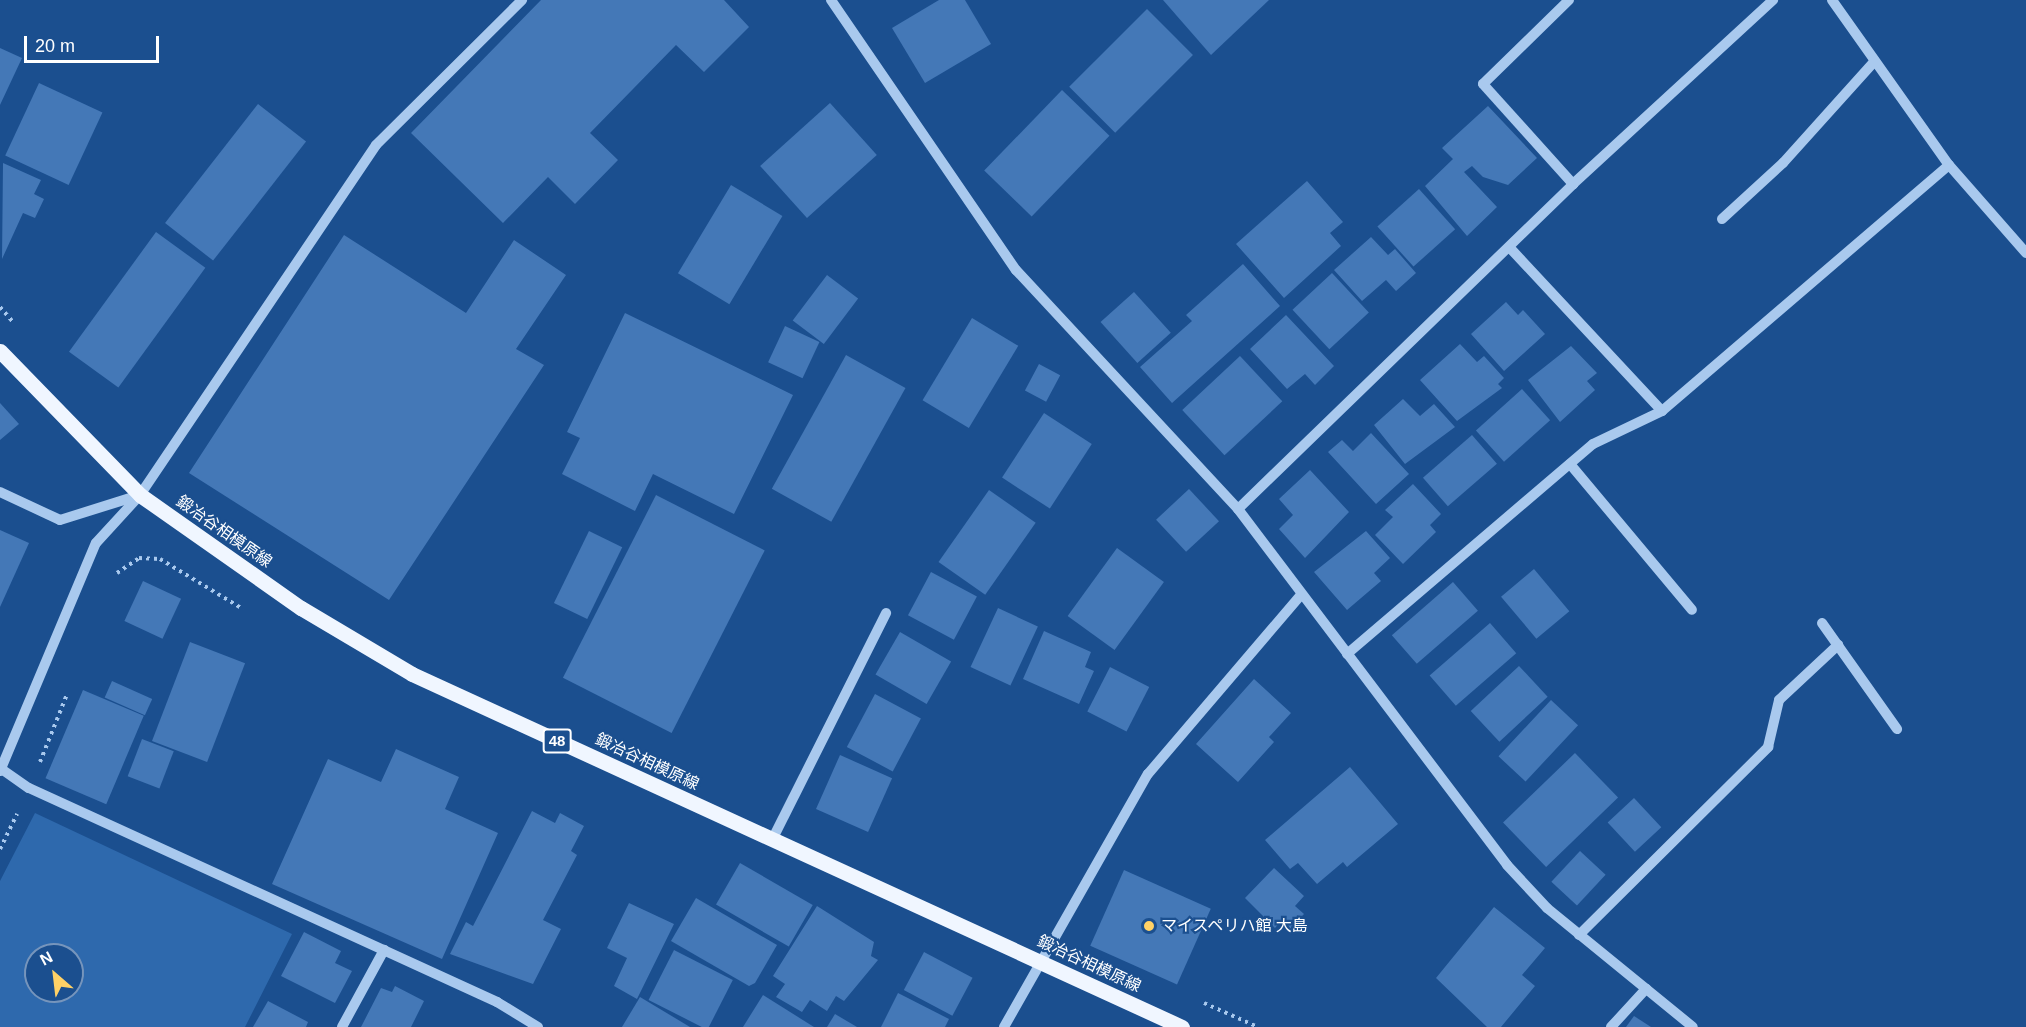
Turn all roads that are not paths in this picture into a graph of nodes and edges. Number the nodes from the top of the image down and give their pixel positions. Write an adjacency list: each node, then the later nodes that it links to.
1 (522, 0): 17 (street)
2 (831, 0): 18 (street)
3 (1569, 0): 9 (street)
4 (1773, 0): 6 (street)
5 (1832, 0): 7 (street)
6 (1759, 3): 9 (street)
7 (1875, 61): 8 (street); 10 (street)
8 (1949, 165): 12 (street); 14 (street)
9 (1573, 184): 11 (street)
10 (1722, 219)
11 (1510, 248): 14 (street); 18 (street)
12 (2026, 253)
13 (0, 351): 17 (main road, 鍛冶谷相模原線 / 48)
14 (1662, 411): 15 (street)
15 (1570, 464): 20 (street); 24 (street)
16 (0, 492): 17 (street)
17 (140, 495): 26 (street); 27 (main road, 鍛冶谷相模原線 / 48)
18 (1238, 509): 19 (street)
19 (1301, 595): 24 (street); 30 (street)
20 (1692, 610)
21 (886, 613): 27 (street)
22 (1822, 623): 23 (street)
23 (1838, 645): 25 (street); 28 (street)
24 (1347, 654): 28 (street)
25 (1897, 729)
26 (0, 769): 29 (street)
27 (772, 840): 30 (main road, 鍛冶谷相模原線 / 48)
28 (1579, 935): 31 (street)
29 (384, 950): 32 (street); 33 (street)
30 (1044, 963): 34 (street); 35 (main road, 鍛冶谷相模原線 / 48)
31 (1646, 989): 36 (street); 37 (street)
32 (342, 1027)
33 (538, 1027)
34 (1004, 1027)
35 (1182, 1027)
36 (1611, 1027)
37 (1693, 1027)

